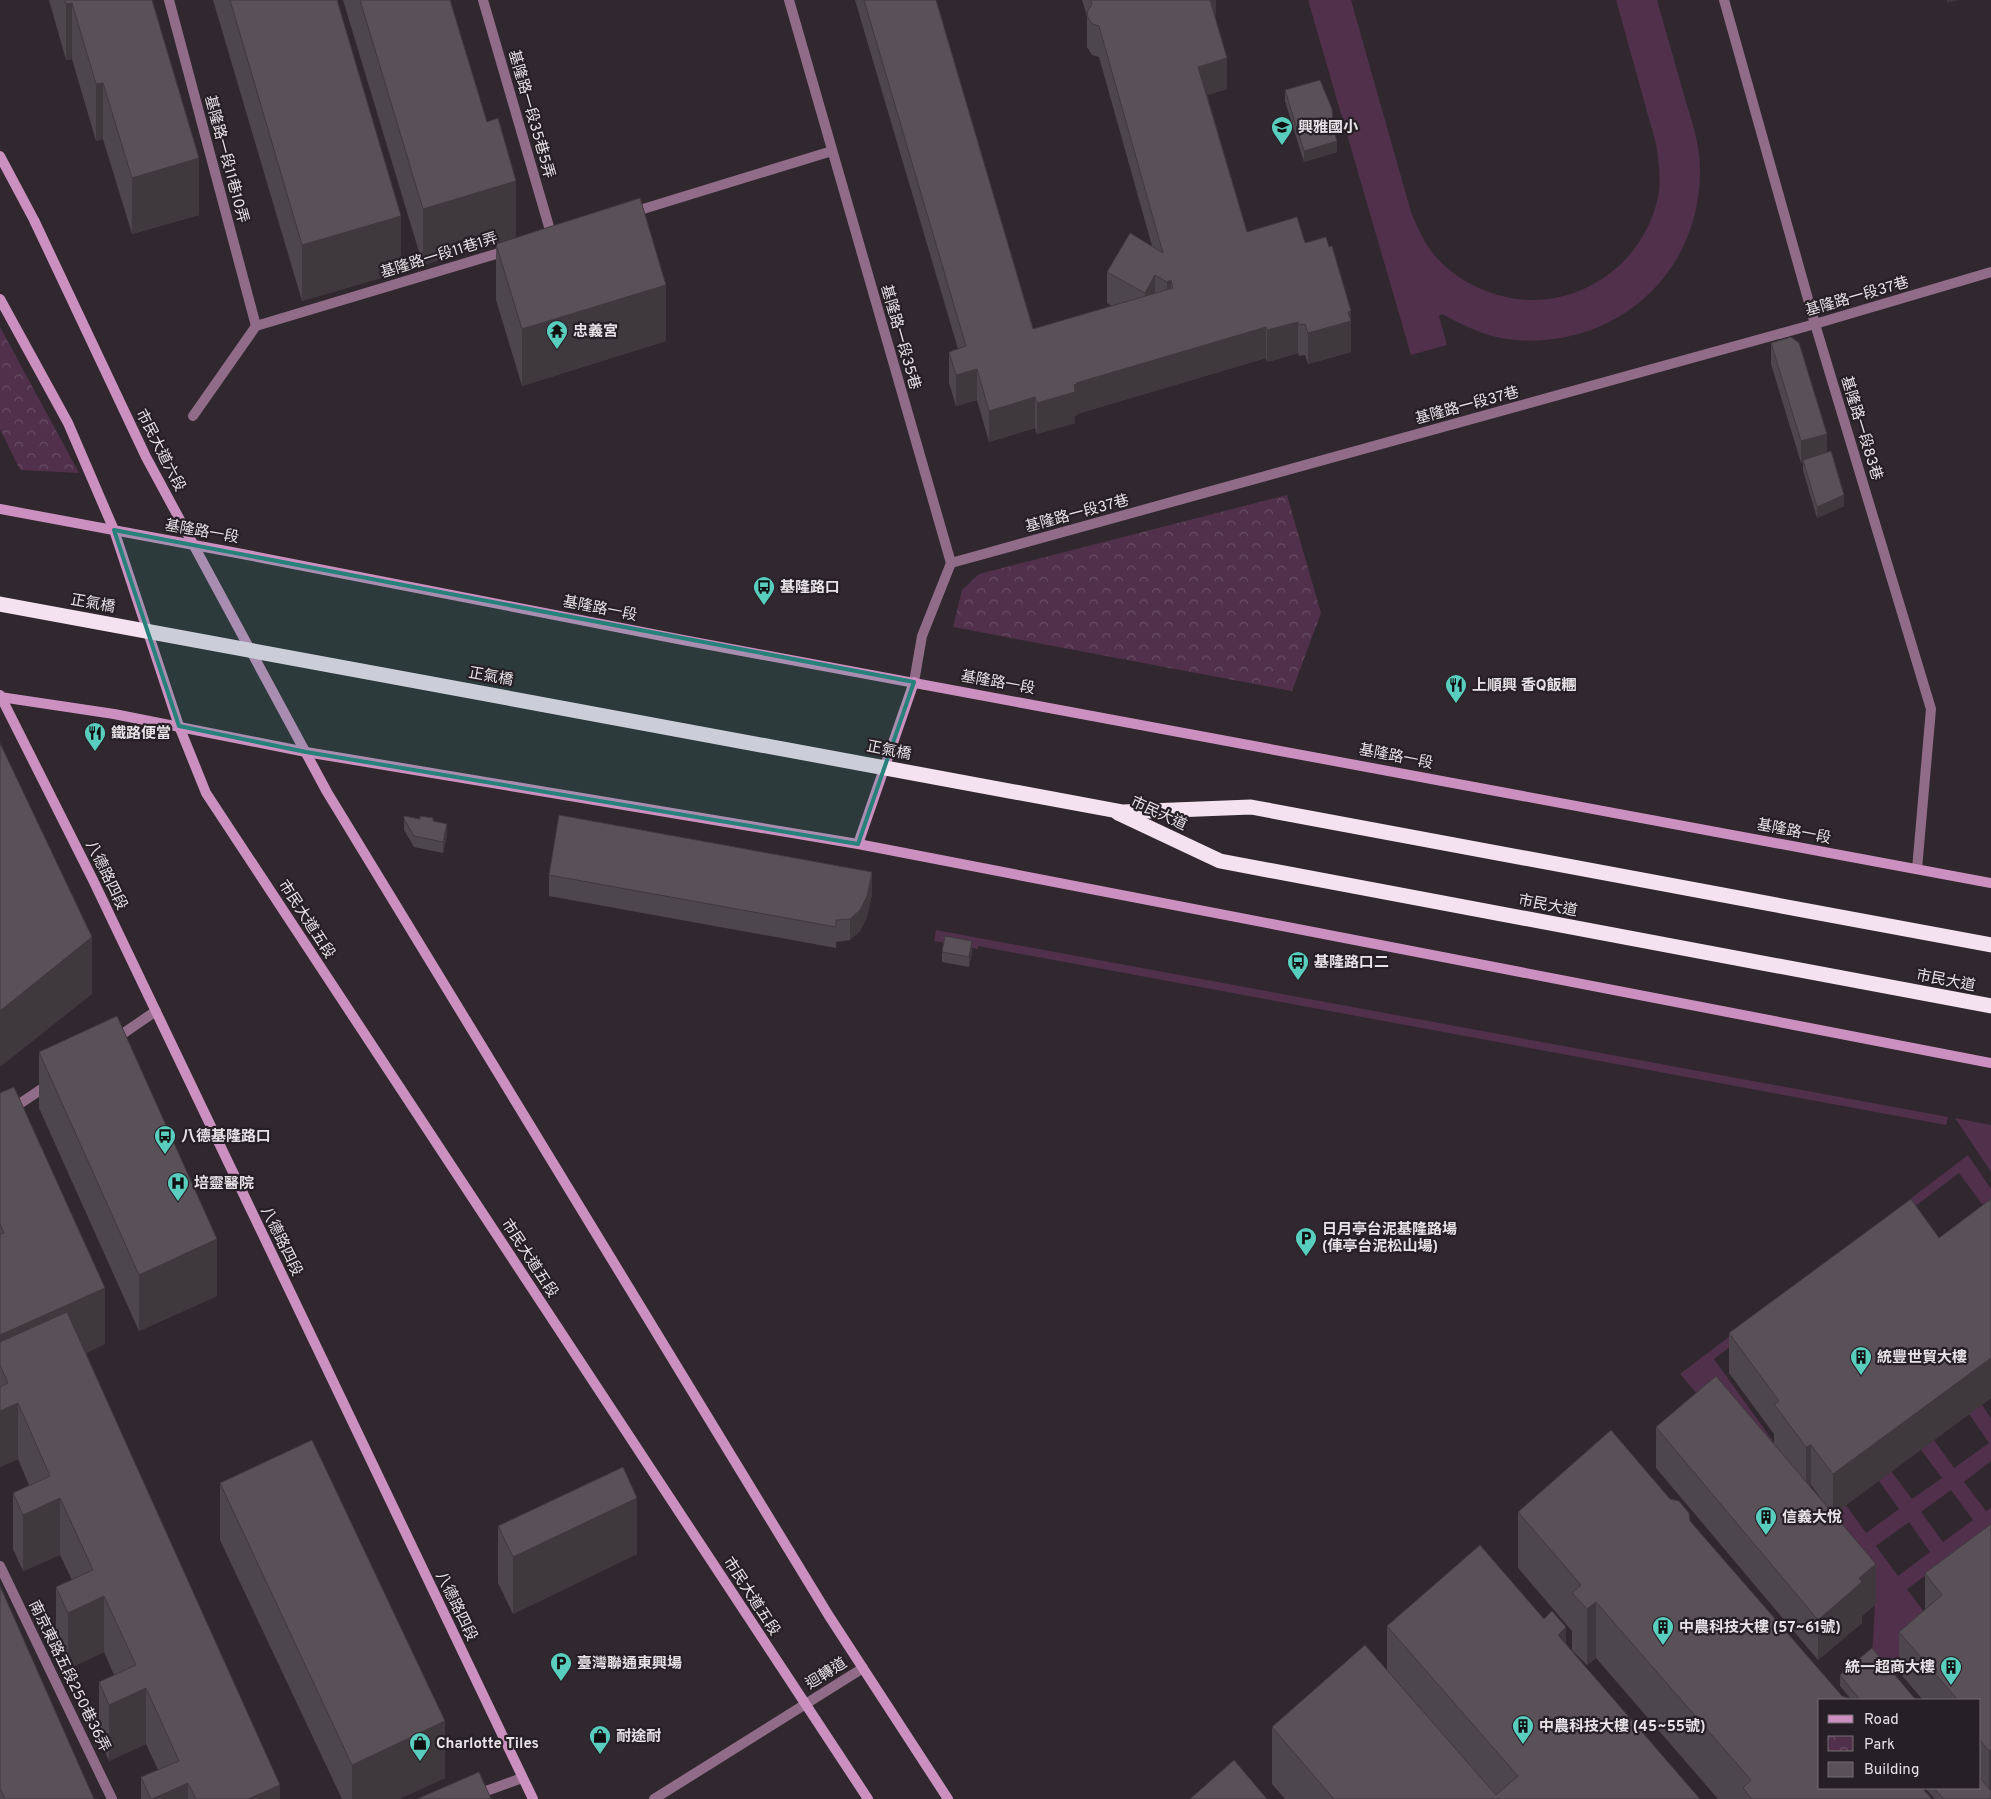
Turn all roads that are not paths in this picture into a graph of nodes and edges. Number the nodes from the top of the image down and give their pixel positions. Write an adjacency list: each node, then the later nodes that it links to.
1 (169, 0): 13 (street, 基隆路一段11巷10弄)
2 (483, 0): 8 (street, 基隆路一段35巷5弄)
3 (789, 0): 5 (street, 基隆路一段35巷)
4 (1724, 0): 12 (street, 基隆路一段83巷)
5 (832, 151): 7 (street); 18 (street, 基隆路一段35巷)
6 (0, 156): 17 (street, 市民大道六段)
7 (620, 216)
8 (552, 237)
9 (523, 246): 13 (street, 基隆路一段11巷1弄)
10 (1991, 272): 12 (street, 基隆路一段37巷)
11 (0, 299): 16 (street)
12 (1815, 324): 18 (street, 基隆路一段37巷); 27 (street, 基隆路一段83巷)
13 (256, 326): 14 (street)
14 (193, 416)
15 (0, 509): 16 (street, 基隆路一段)
16 (114, 530): 17 (street, 基隆路一段); 22 (street)
17 (194, 544): 20 (street, 基隆路一段); 23 (street, 市民大道六段)
18 (951, 563): 20 (street)
19 (0, 604): 24 (highway, 正氣橋); 25 (highway, 正氣橋)
20 (914, 682): 26 (street); 27 (street, 基隆路一段)
21 (0, 696): 22 (street); 31 (street, 八德路四段)
22 (178, 726): 23 (street); 38 (street, 市民大道五段)
23 (306, 752): 26 (street); 37 (street)
24 (1107, 808): 29 (highway); 30 (highway, 市民大道)
25 (1123, 812): 29 (highway); 30 (highway, 市民大道)
26 (858, 844): 33 (street)
27 (1916, 869): 28 (street, 基隆路一段)
28 (1991, 883)
29 (1991, 945)
30 (1991, 1004)
31 (156, 1011): 32 (street); 39 (street, 八德路四段)
32 (107, 1044)
33 (1991, 1063)
34 (61, 1075): 35 (street)
35 (0, 1117)
36 (0, 1566): 40 (street, 南京東路五段250巷36弄)
37 (863, 1668): 38 (street, 迴轉道); 45 (street)
38 (806, 1704): 43 (street, 迴轉道); 44 (street, 市民大道五段)
39 (522, 1778): 41 (street); 42 (street, 八德路四段)
40 (112, 1799)
41 (464, 1799)
42 (533, 1799)
43 (654, 1799)
44 (868, 1799)
45 (948, 1799)

